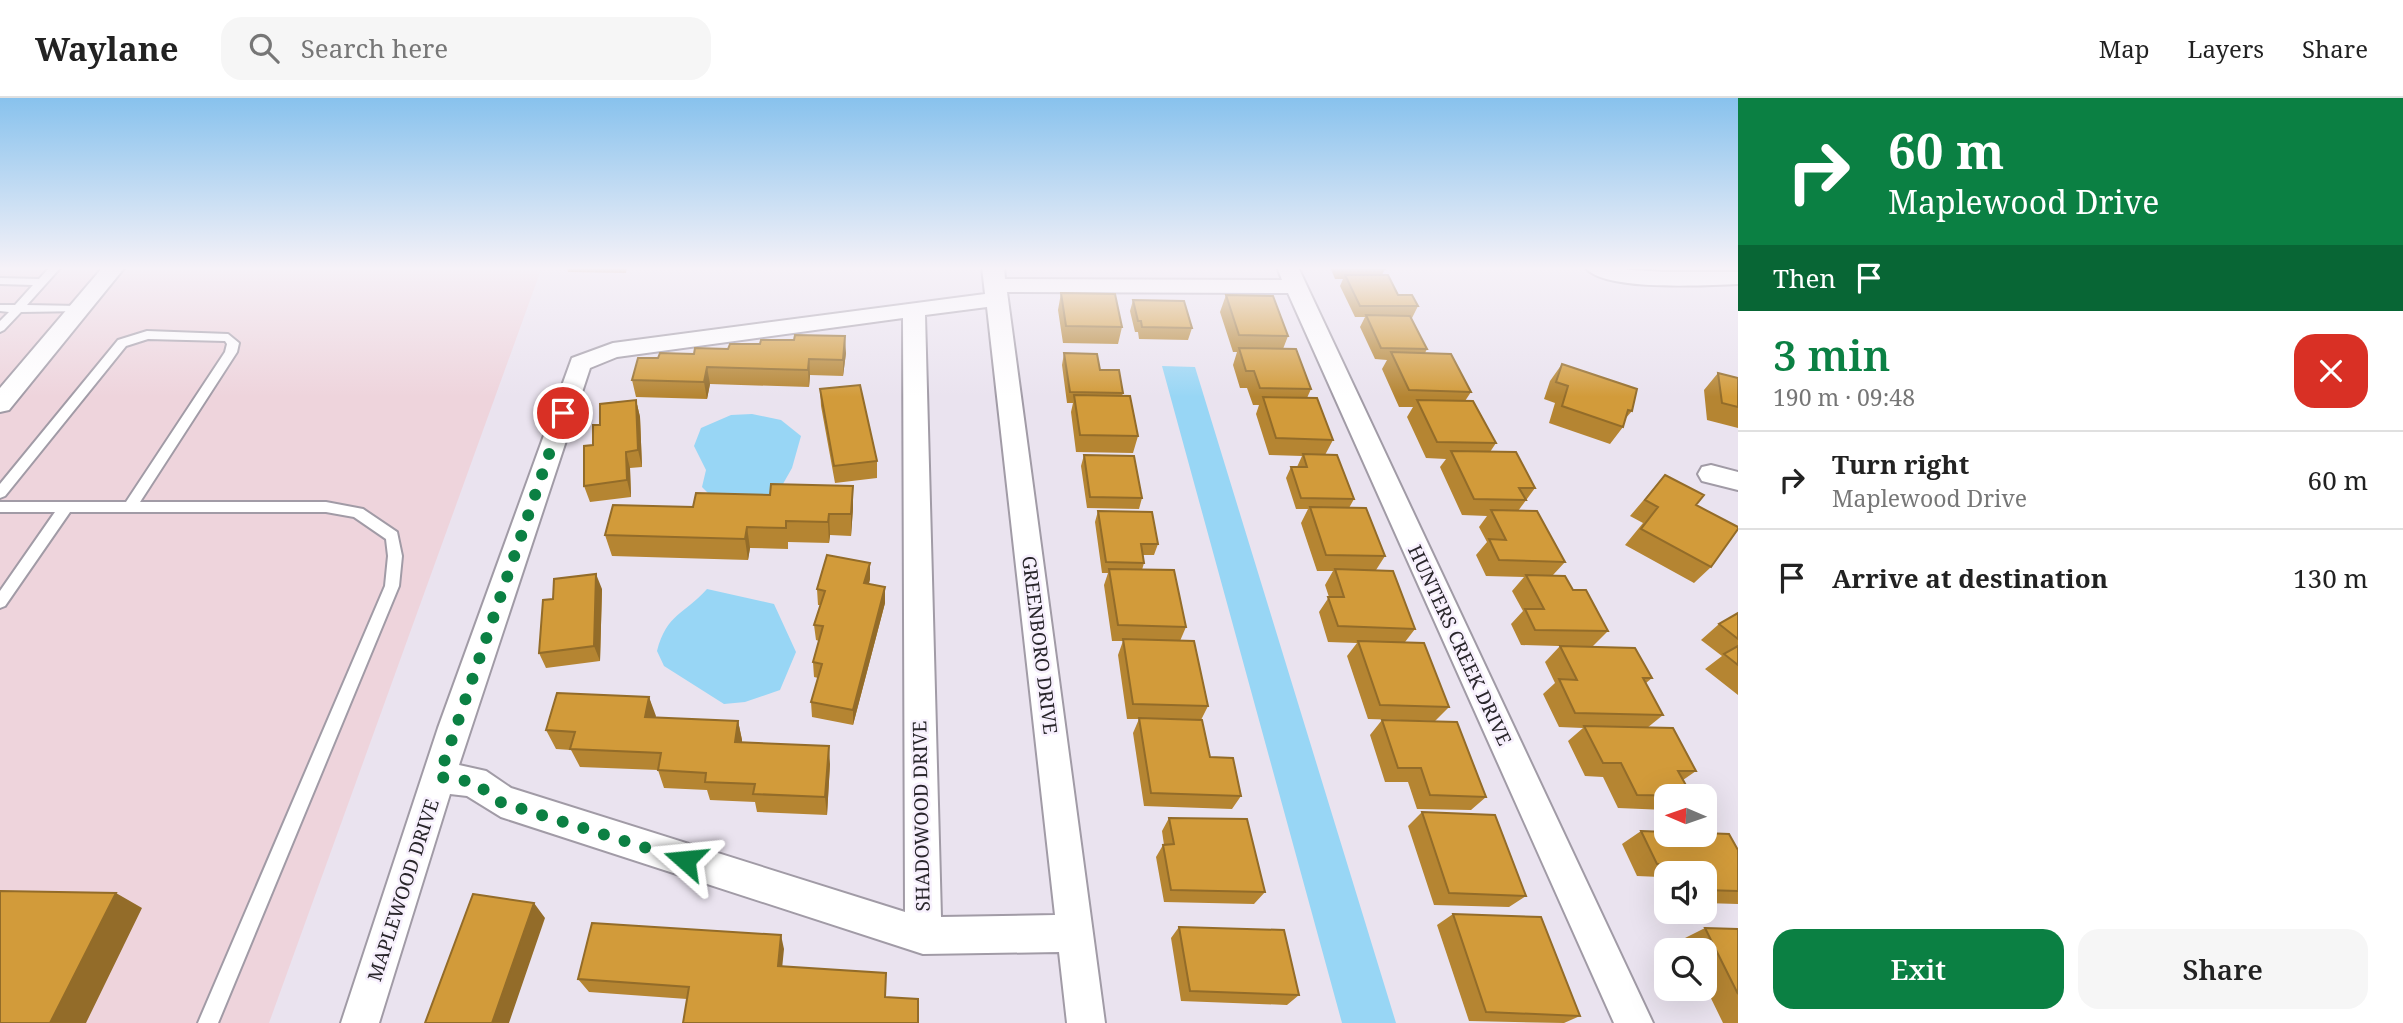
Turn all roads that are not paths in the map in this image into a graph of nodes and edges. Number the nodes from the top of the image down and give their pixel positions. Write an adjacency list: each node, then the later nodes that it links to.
1 (16, 310): 7 (lane)
2 (79, 310): 8 (street)
3 (913, 310): 16 (street, MAPLEWOOD DRIVE)
4 (914, 310): 18 (street, SHADOWOOD DRIVE)
5 (998, 310): 17 (street, GREENBORO DRIVE)
6 (1307, 310): 22 (street, HUNTERS CREEK DRIVE)
7 (0, 328)
8 (0, 404)
9 (1711, 474): 10 (street)
10 (1738, 481)
11 (0, 493): 14 (lane)
12 (0, 508): 13 (lane)
13 (66, 508): 14 (lane); 15 (lane)
14 (129, 508): 19 (lane)
15 (0, 602)
16 (439, 777): 18 (street, SHADOWOOD DRIVE); 20 (street, MAPLEWOOD DRIVE)
17 (1075, 933): 18 (street); 21 (street, GREENBORO DRIVE)
18 (923, 936)
19 (208, 1023)
20 (360, 1023)
21 (1086, 1023)
22 (1634, 1023)

